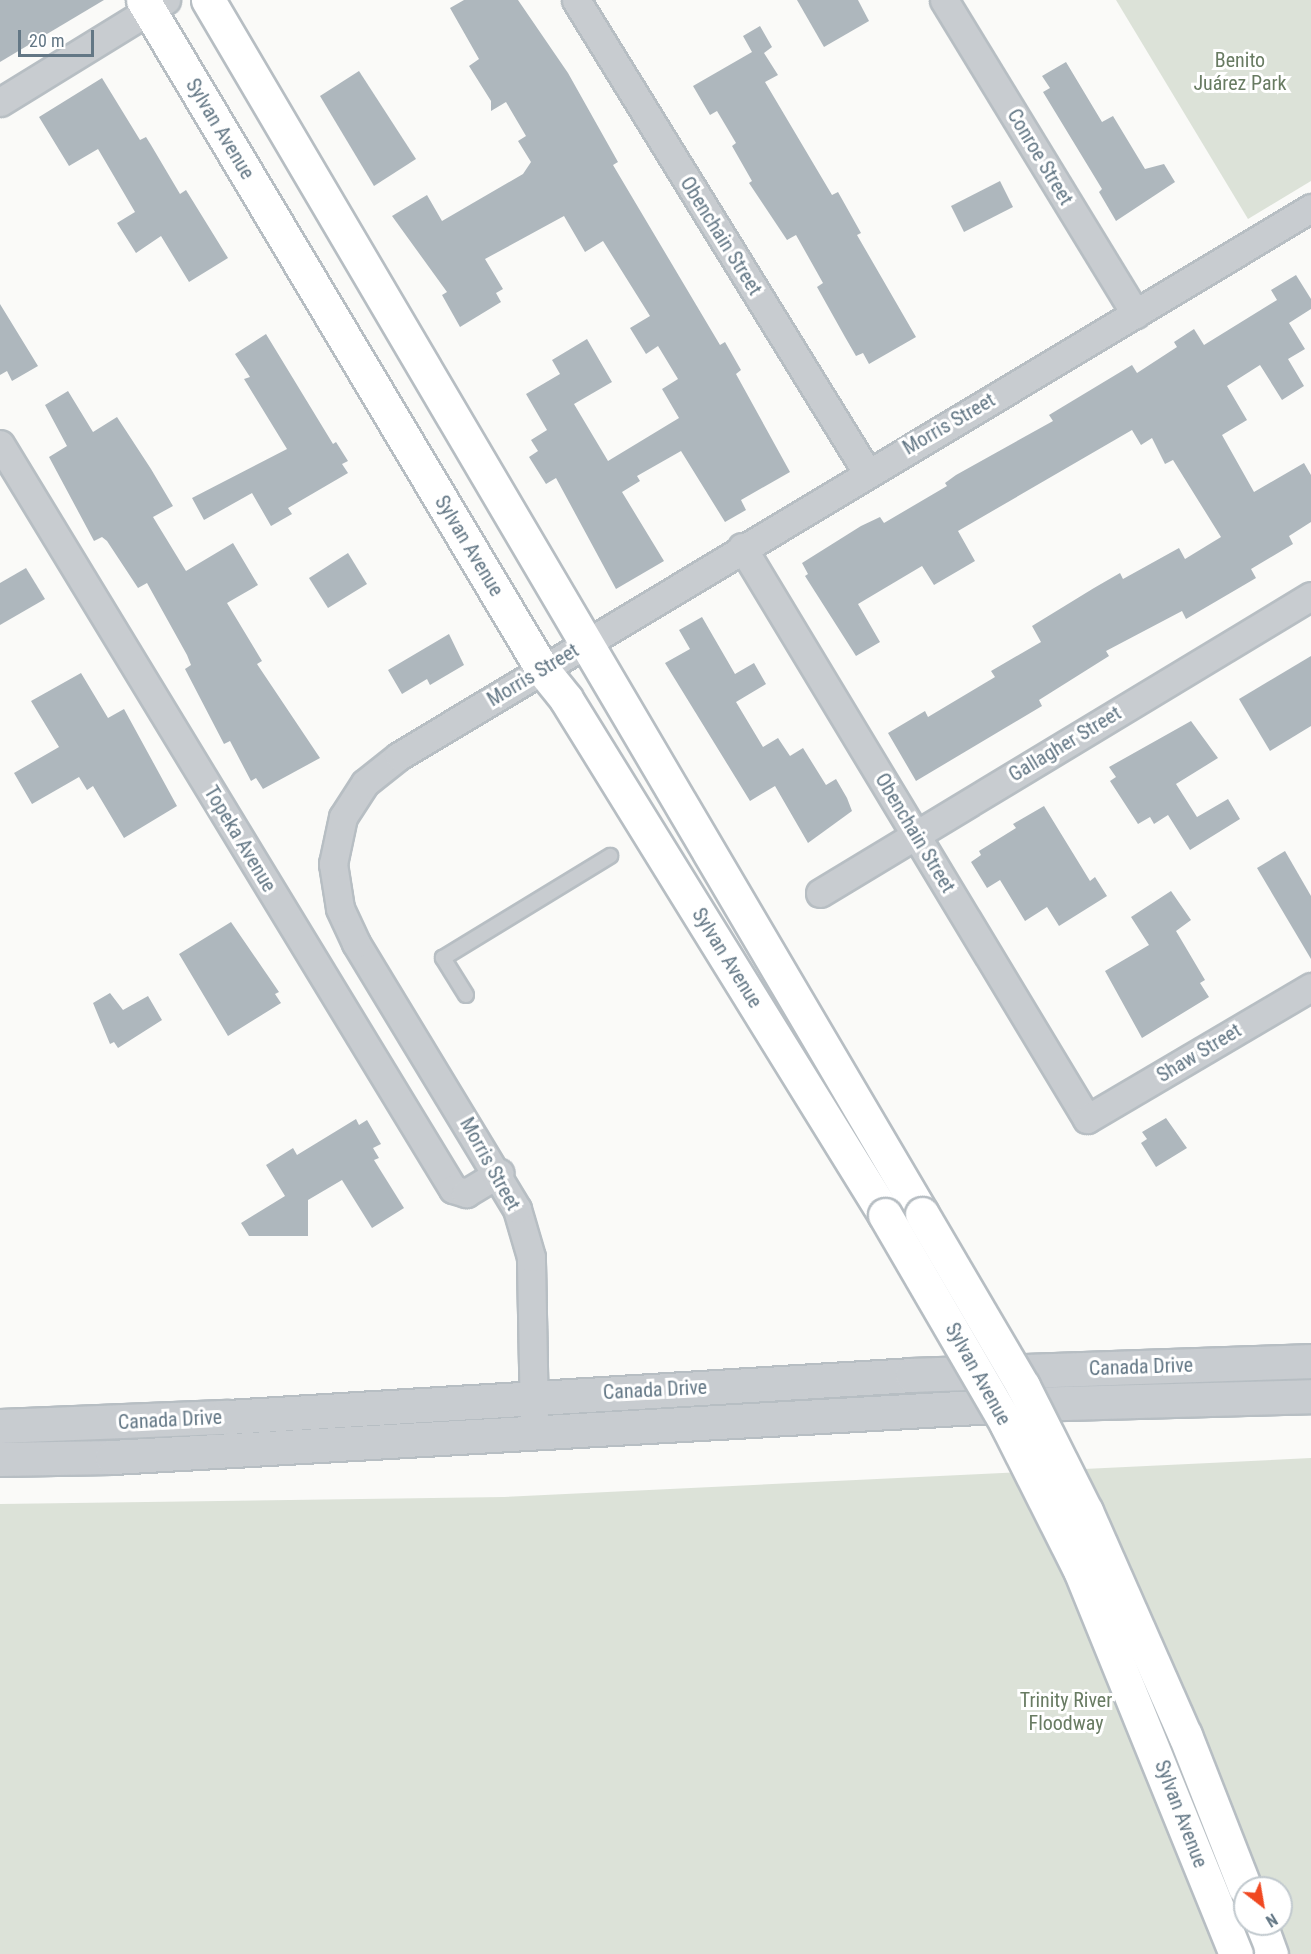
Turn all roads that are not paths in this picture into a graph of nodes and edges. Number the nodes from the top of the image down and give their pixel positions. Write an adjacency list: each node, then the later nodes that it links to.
1 (208, 0): 12 (main road, Sylvan Avenue)
2 (576, 0): 9 (street, Obenchain Street)
3 (944, 0): 7 (street, Conroe Street)
4 (153, 4): 5 (street); 13 (main road, Sylvan Avenue)
5 (0, 102)
6 (1311, 208): 7 (street, Morris Street)
7 (1136, 314): 9 (street, Morris Street)
8 (0, 444): 20 (street, Topeka Avenue)
9 (867, 472): 10 (street, Morris Street)
10 (742, 547): 12 (street, Morris Street); 14 (street, Obenchain Street)
11 (1311, 596): 14 (street, Gallagher Street)
12 (588, 641): 13 (street, Morris Street); 29 (main road, Sylvan Avenue, bridge)
13 (542, 669): 20 (street, Morris Street); 31 (main road, Sylvan Avenue, bridge)
14 (915, 834): 16 (street, Gallagher Street); 19 (street, Obenchain Street)
15 (610, 856): 18 (lane)
16 (820, 893)
17 (1311, 987): 19 (street, Shaw Street)
18 (466, 995)
19 (1087, 1119)
20 (499, 1173): 24 (street, Morris Street)
21 (1311, 1361): 22 (street, Canada Drive)
22 (1269, 1362): 24 (street, Canada Drive); 25 (street)
23 (1311, 1396): 25 (street, Canada Drive)
24 (534, 1397): 26 (street, Canada Drive); 27 (street, Morris Street)
25 (1267, 1397): 27 (street, Canada Drive)
26 (0, 1426)
27 (534, 1432): 28 (street, Canada Drive)
28 (0, 1459)
29 (1240, 1876)
30 (1264, 1936): 32 (main road)
31 (1236, 1954)
32 (1271, 1954)

